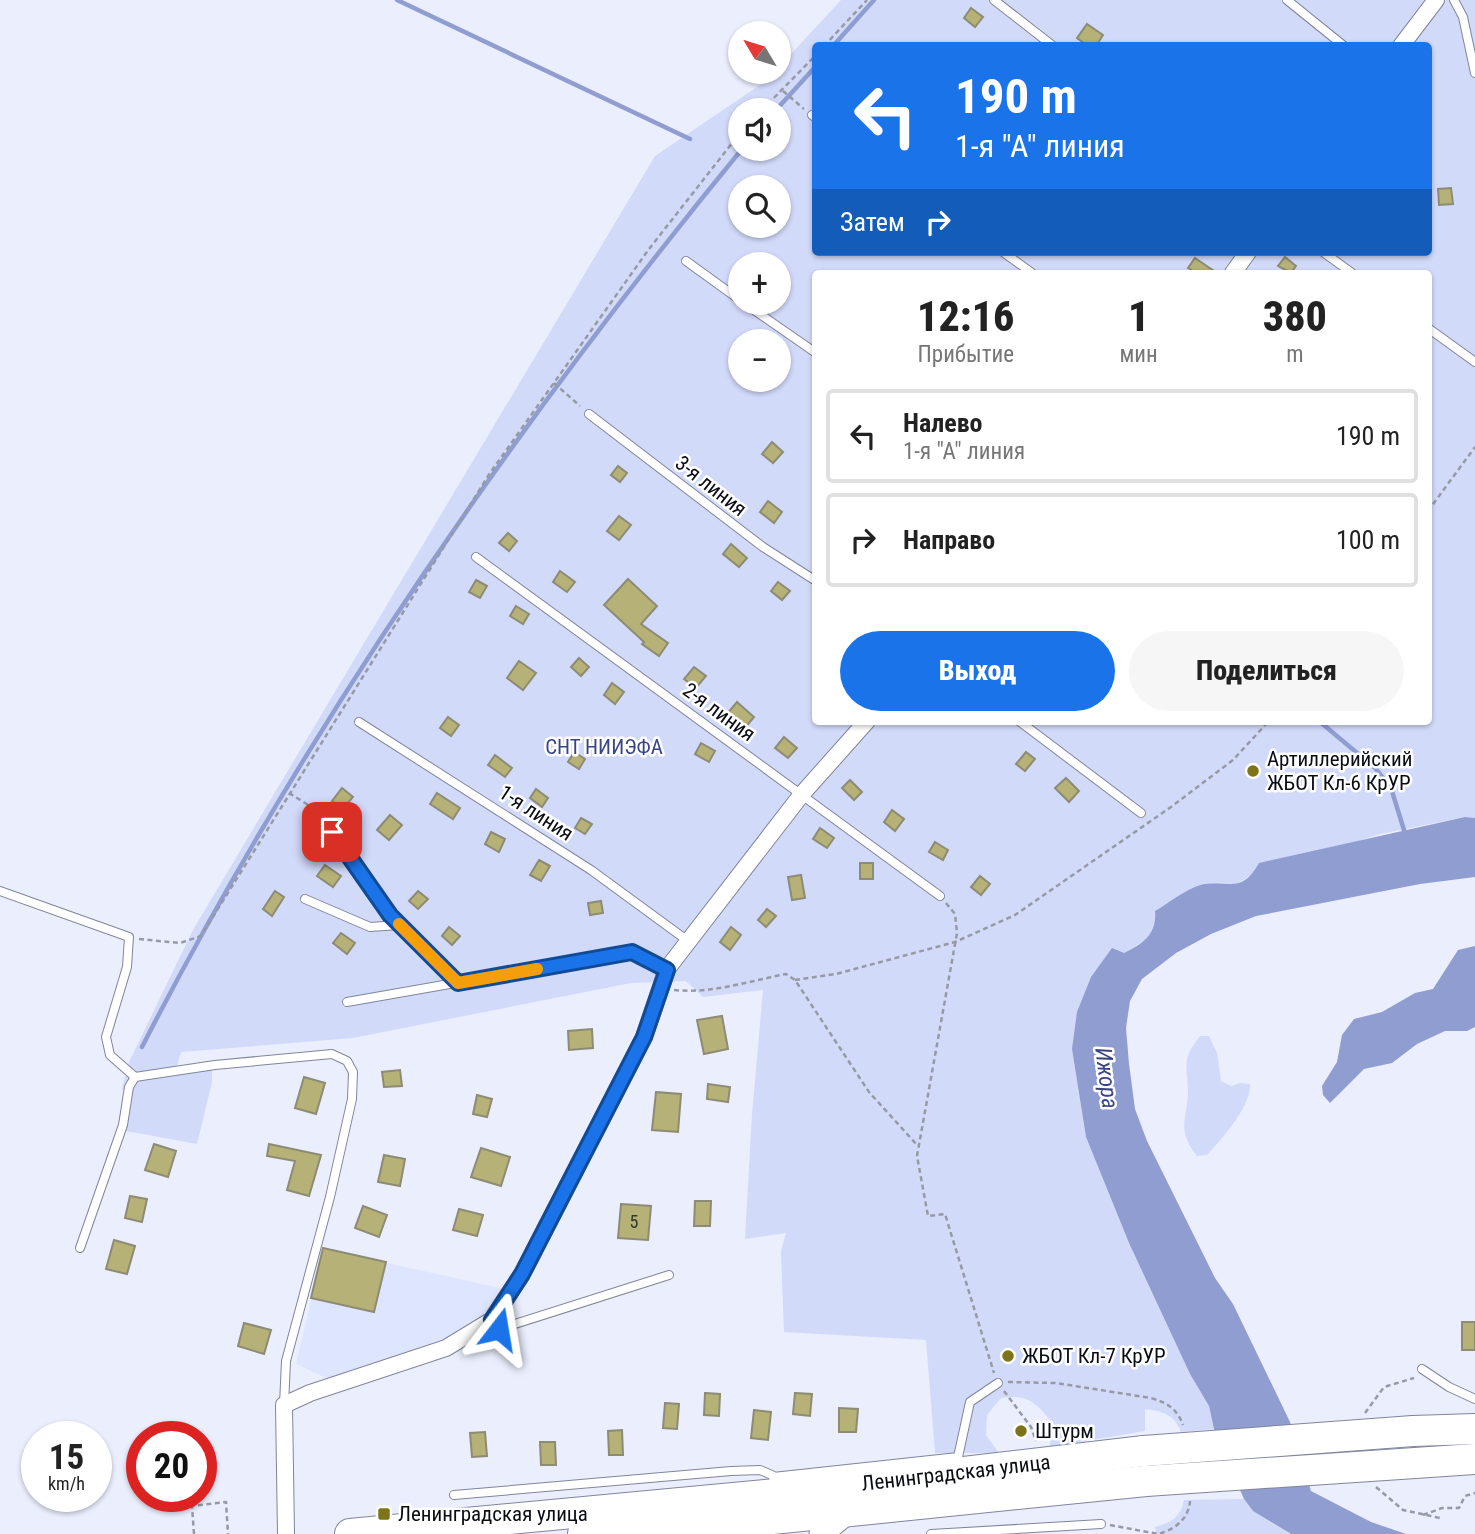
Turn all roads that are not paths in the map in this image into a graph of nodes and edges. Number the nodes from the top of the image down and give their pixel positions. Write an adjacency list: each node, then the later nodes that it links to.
1 (994, 0): 5 (lane)
2 (1287, 0): 6 (lane)
3 (1436, 0): 7 (street)
4 (1454, 0): 8 (lane)
5 (1048, 42)
6 (1339, 42)
7 (1404, 42)
8 (1475, 73)
9 (1009, 256): 12 (lane)
10 (1329, 256): 13 (lane)
11 (686, 261): 14 (lane)
12 (1028, 270)
13 (1348, 270)
14 (728, 291)
15 (762, 315): 17 (lane)
16 (1432, 331): 18 (lane)
17 (812, 350)
18 (1475, 362)
19 (589, 414): 21 (lane, 3-я линия)
20 (476, 557): 25 (lane, 2-я линия)
21 (812, 578)
22 (359, 722): 32 (lane, 1-я линия)
23 (863, 725): 25 (street)
24 (1024, 725): 27 (lane)
25 (802, 794): 29 (lane, 2-я линия); 32 (street)
26 (318, 811): 31 (lane)
27 (1141, 813)
28 (0, 891): 36 (lane)
29 (940, 897)
30 (305, 898): 31 (lane)
31 (400, 925): 34 (lane)
32 (688, 941): 33 (street)
33 (667, 970): 34 (lane); 39 (street)
34 (458, 983): 35 (lane)
35 (347, 1002)
36 (135, 1077): 37 (lane); 43 (lane)
37 (80, 1248)
38 (669, 1275): 39 (lane)
39 (492, 1320): 43 (street)
40 (1422, 1369): 42 (lane)
41 (998, 1383): 46 (lane)
42 (1475, 1398)
43 (284, 1405): 51 (street)
44 (1475, 1429): 46 (highway, Ленинградская улица, bridge)
45 (1475, 1459): 48 (highway, Ленинградская улица, bridge)
46 (774, 1485): 47 (lane); 52 (highway, Ленинградская улица)
47 (454, 1495)
48 (849, 1511): 50 (highway, Ленинградская улица); 55 (main road)
49 (1101, 1524): 56 (lane)
50 (714, 1525): 53 (highway, Ленинградская улица); 54 (main road)
51 (286, 1534)
52 (350, 1534)
53 (583, 1534)
54 (751, 1534)
55 (821, 1534)
56 (931, 1534)

